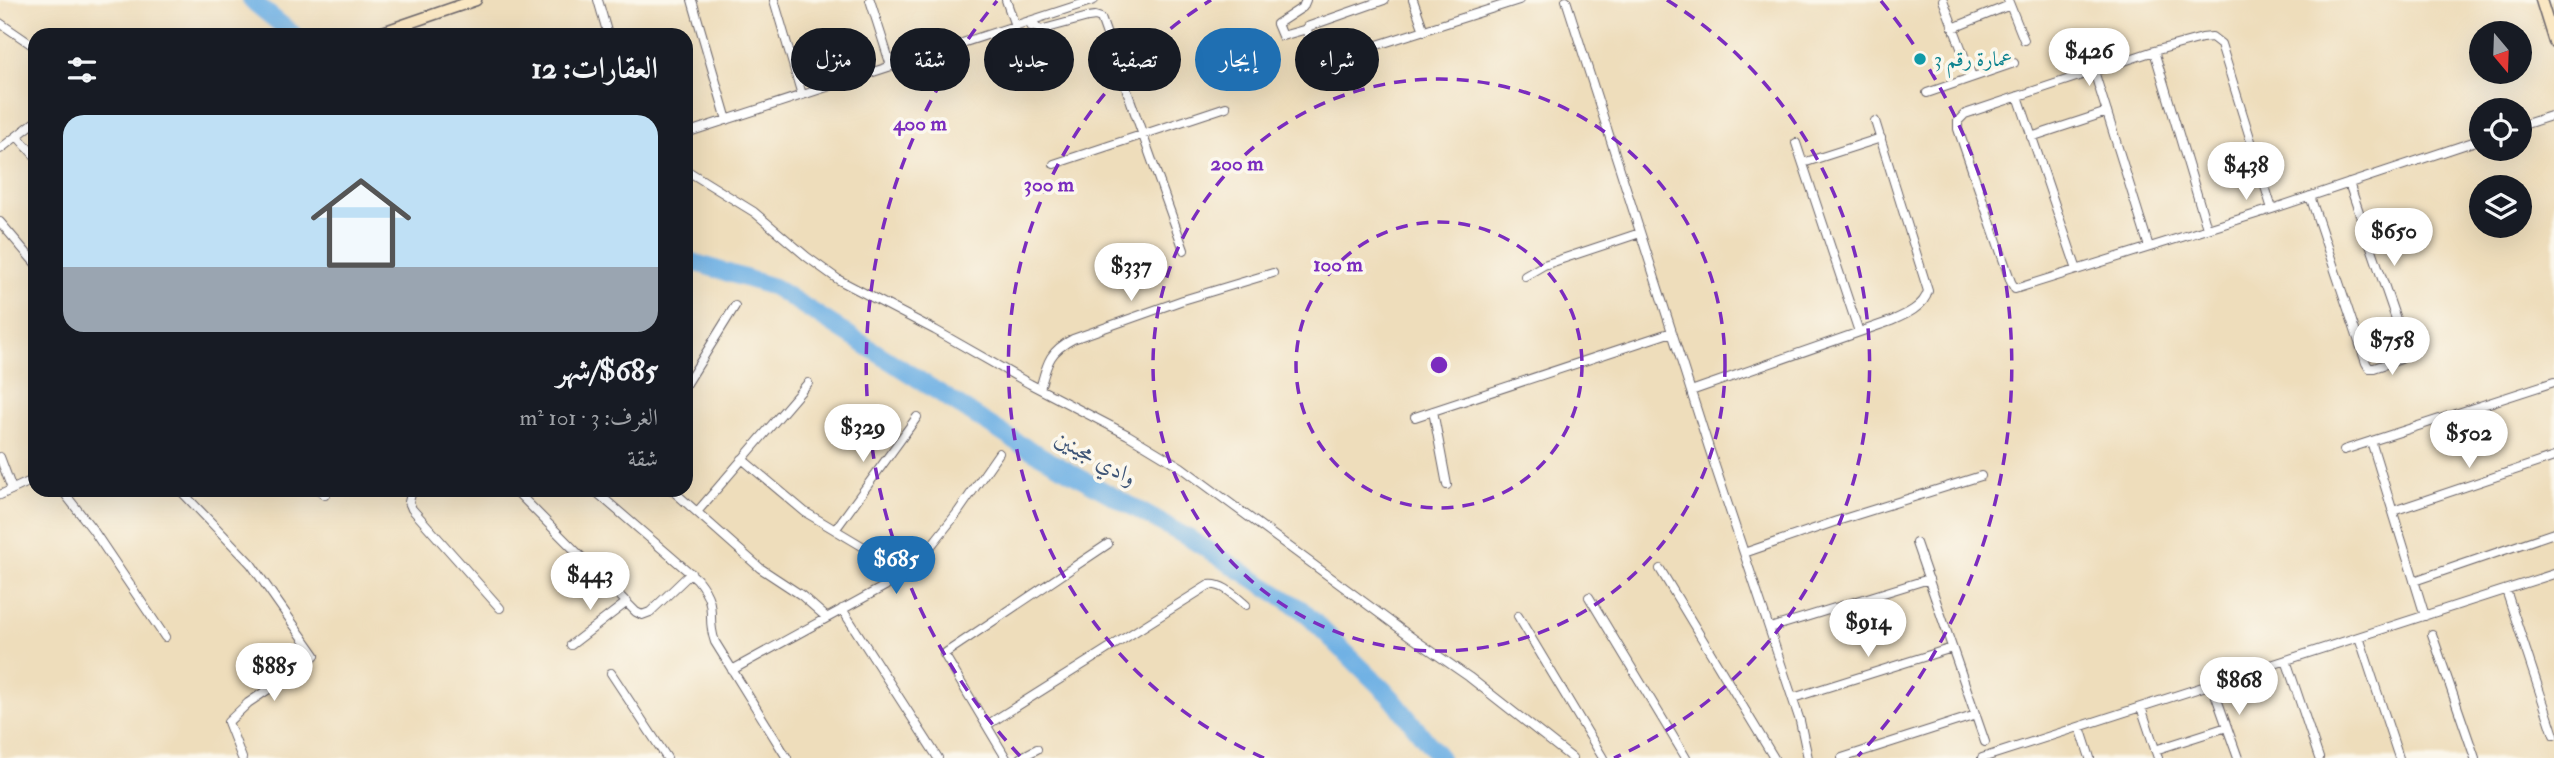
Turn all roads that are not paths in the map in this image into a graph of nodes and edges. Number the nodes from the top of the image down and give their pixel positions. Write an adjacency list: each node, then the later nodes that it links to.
1 (477, 0): 19 (street)
2 (598, 0): 20 (street)
3 (692, 0): 42 (street)
4 (774, 0): 37 (street)
5 (870, 0): 31 (street)
6 (1006, 0): 18 (street)
7 (1094, 0): 16 (street)
8 (1306, 0): 24 (street)
9 (1384, 0): 21 (street)
10 (1413, 0): 23 (street)
11 (1519, 0): 23 (street)
12 (1566, 0): 63 (street)
13 (1943, 0): 22 (street)
14 (2541, 0): 28 (street)
15 (2009, 3): 22 (street); 25 (street)
16 (1029, 21): 18 (street); 47 (street)
17 (0, 23): 27 (street)
18 (1015, 26): 26 (street)
19 (395, 28)
20 (606, 28)
21 (1308, 28)
22 (1953, 28): 35 (street)
23 (1424, 31): 29 (street)
24 (1295, 32)
25 (2024, 40)
26 (970, 41)
27 (28, 42)
28 (2554, 42)
29 (1379, 45)
30 (2154, 51): 34 (street); 60 (street); 62 (street)
31 (890, 63)
32 (2014, 63): 35 (street)
33 (890, 66): 37 (street)
34 (2094, 71): 38 (street); 40 (street)
35 (1972, 77): 36 (street)
36 (1927, 93)
37 (802, 95): 42 (street)
38 (2018, 96): 49 (street); 67 (street)
39 (1226, 107): 47 (street)
40 (2107, 112): 49 (street); 64 (street)
41 (2554, 115): 44 (street)
42 (727, 120): 46 (street)
43 (1875, 121): 50 (street)
44 (2532, 122)
45 (28, 127): 48 (street)
46 (693, 131)
47 (1143, 133): 55 (street); 65 (street)
48 (17, 136): 53 (street); 54 (street)
49 (2031, 137): 67 (street)
50 (1881, 138): 56 (street); 72 (street)
51 (1796, 143): 56 (street)
52 (2469, 143): 58 (street)
53 (28, 148)
54 (0, 149)
55 (1054, 163)
56 (1803, 163): 72 (street)
57 (693, 174): 76 (street)
58 (2348, 183): 59 (street); 59 (street)
59 (2310, 196): 60 (street)
60 (2272, 209): 62 (street)
61 (0, 222): 66 (street)
62 (2207, 228): 64 (street)
63 (1640, 233): 69 (street); 71 (street)
64 (2150, 247): 67 (street)
65 (1184, 250)
66 (28, 255)
67 (2077, 270)
68 (1273, 273): 76 (street)
69 (1525, 276)
70 (735, 306): 73 (street)
71 (1672, 332): 77 (street); 78 (street)
72 (1859, 332): 77 (street)
73 (693, 374)
74 (2554, 382): 81 (street)
75 (808, 383): 86 (street)
76 (1040, 389): 146 (street)
77 (1691, 391): 104 (street)
78 (1433, 411): 80 (street); 89 (street)
79 (917, 417): 100 (street)
80 (1415, 418)
81 (2371, 441): 82 (street); 98 (street)
82 (2344, 450)
83 (999, 453): 106 (street)
84 (0, 457): 90 (street)
85 (2554, 457): 98 (street)
86 (742, 459): 99 (street); 100 (street)
87 (1981, 476): 104 (street)
88 (28, 482): 90 (street)
89 (1447, 485)
90 (12, 489): 91 (street)
91 (0, 495)
92 (67, 497): 122 (street)
93 (190, 497): 140 (street)
94 (409, 497): 115 (street)
95 (522, 497): 113 (street)
96 (602, 497): 107 (street)
97 (679, 497): 99 (street)
98 (2393, 511): 110 (street)
99 (697, 512): 118 (street)
100 (835, 530): 106 (street)
101 (2554, 533): 110 (street)
102 (1916, 543): 109 (street)
103 (1108, 544): 133 (street)
104 (1744, 553): 120 (street)
105 (1660, 569): 149 (street)
106 (904, 571): 116 (street)
107 (691, 573): 113 (street); 127 (street)
108 (2554, 574): 111 (street)
109 (1929, 579): 120 (street); 125 (street)
110 (2414, 581): 117 (street)
111 (2506, 590): 117 (street); 136 (street)
112 (1589, 597): 148 (street)
113 (627, 602): 124 (street)
114 (1246, 604): 133 (street)
115 (500, 608)
116 (842, 608): 118 (street); 143 (street)
117 (2425, 616): 123 (street)
118 (826, 617): 127 (street)
119 (1518, 617): 147 (street)
120 (1770, 628): 130 (street)
121 (2432, 634): 157 (street)
122 (165, 637)
123 (2358, 637): 126 (street); 156 (street)
124 (571, 645)
125 (1952, 648): 130 (street); 132 (street)
126 (2286, 660): 129 (street); 155 (street)
127 (732, 670): 142 (street)
128 (611, 673): 141 (street)
129 (2212, 685): 131 (street); 135 (street)
130 (1793, 698): 150 (street)
131 (2141, 707): 134 (street); 139 (street)
132 (1976, 715): 137 (street); 151 (street)
133 (987, 725): 144 (street)
134 (2080, 727): 152 (street); 153 (street)
135 (2227, 727): 139 (street); 154 (street)
136 (2554, 735)
137 (1985, 742)
138 (1037, 749): 145 (street)
139 (2156, 754)
140 (242, 758)
141 (667, 758)
142 (787, 758)
143 (938, 758)
144 (1006, 758)
145 (1020, 758)
146 (1571, 758)
147 (1603, 758)
148 (1686, 758)
149 (1774, 758)
150 (1808, 758)
151 (1842, 758)
152 (1982, 758)
153 (2090, 758)
154 (2238, 758)
155 (2319, 758)
156 (2399, 758)
157 (2475, 758)

